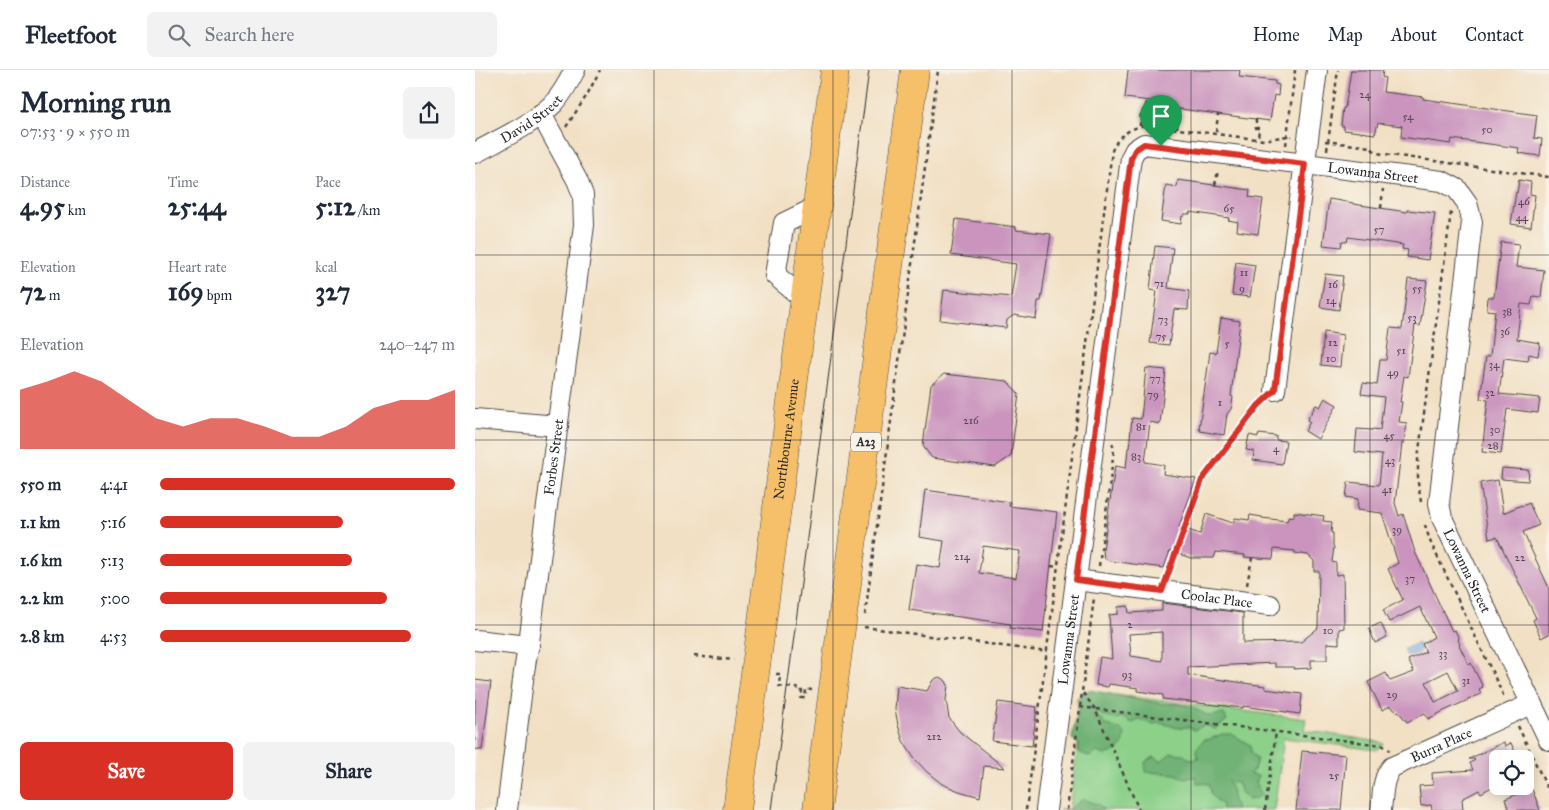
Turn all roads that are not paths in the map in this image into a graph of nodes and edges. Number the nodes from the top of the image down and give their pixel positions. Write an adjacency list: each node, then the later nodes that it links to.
1 (575, 70): 5 (street, David Street)
2 (835, 70): 18 (highway, Northbourne Avenue)
3 (915, 70): 19 (highway, A23)
4 (1317, 70): 7 (street)
5 (541, 114): 6 (street, David Street); 10 (street, Forbes Street)
6 (475, 152)
7 (1305, 164): 8 (street); 11 (street, Lowanna Street); 15 (street, Lowanna Street)
8 (1275, 390)
9 (475, 419): 10 (street)
10 (558, 426): 14 (street, Forbes Street)
11 (1076, 580): 12 (street, Coolac Place); 20 (street, Lowanna Street)
12 (1270, 605)
13 (475, 640): 14 (street)
14 (529, 646): 17 (street, Forbes Street)
15 (1531, 704): 16 (street, Lowanna Street); 21 (street, Burra Place)
16 (1549, 740)
17 (507, 810)
18 (737, 810)
19 (817, 810)
20 (1046, 810)
21 (1381, 810)

